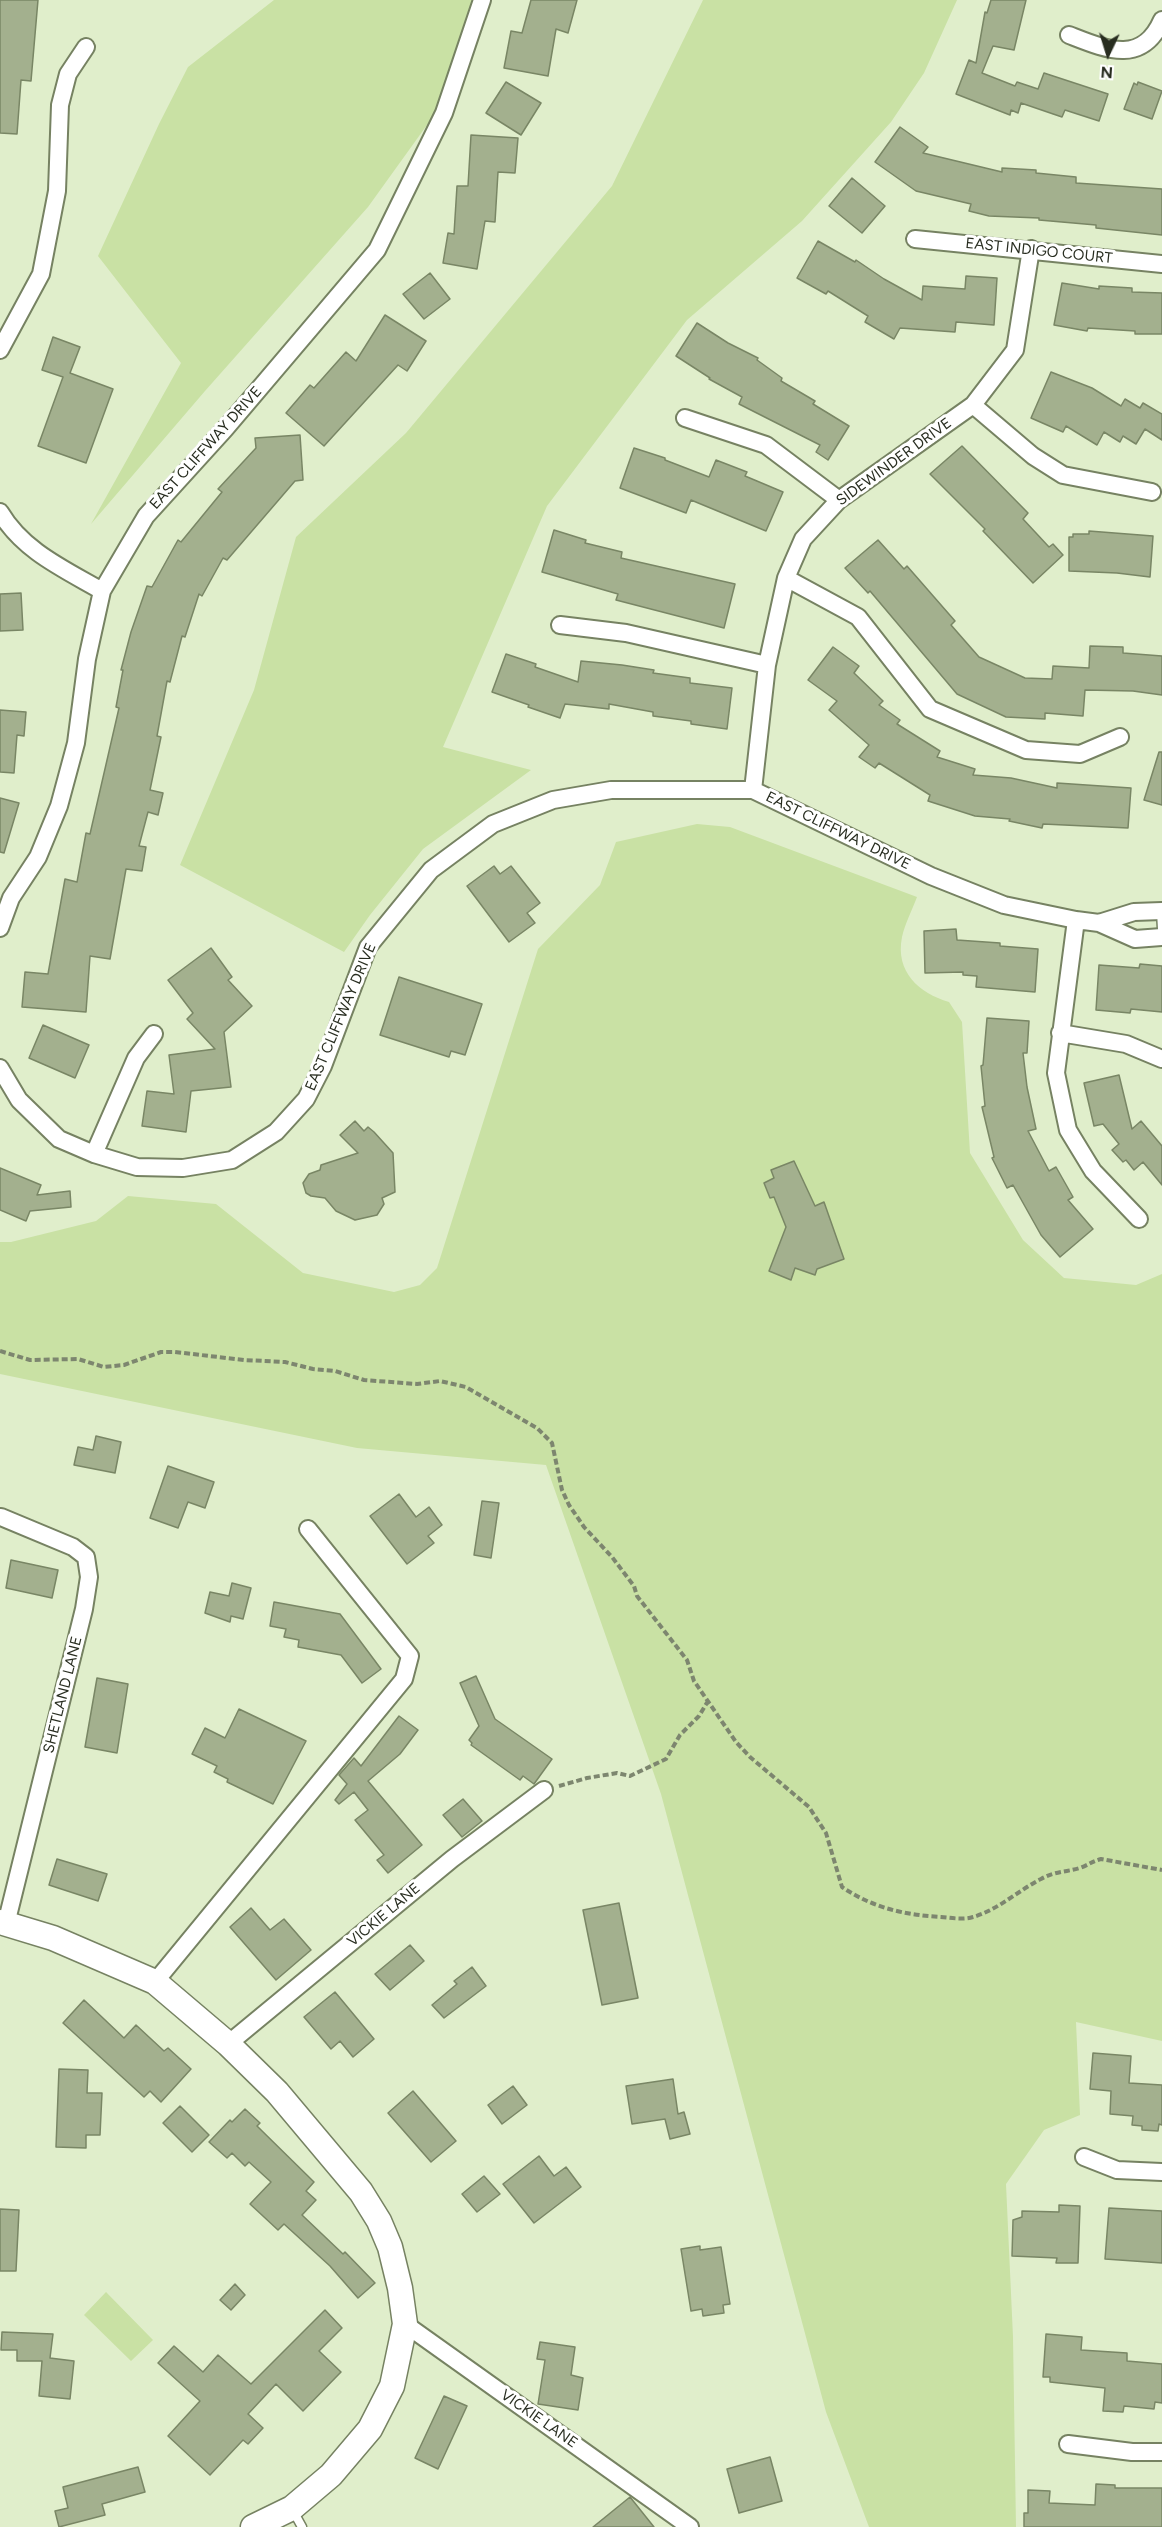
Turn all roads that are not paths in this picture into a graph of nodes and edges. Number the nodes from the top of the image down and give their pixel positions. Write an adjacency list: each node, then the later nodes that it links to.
1 (482, 0): 15 (street, EAST CLIFFWAY DRIVE)
2 (1162, 20): 3 (street)
3 (1069, 35)
4 (86, 47): 8 (street)
5 (915, 238): 6 (street, EAST INDIGO COURT)
6 (1031, 249): 7 (street, EAST INDIGO COURT); 9 (street, SIDEWINDER DRIVE)
7 (1162, 264)
8 (0, 350)
9 (974, 405): 11 (street); 12 (street, SIDEWINDER DRIVE)
10 (685, 418): 12 (street)
11 (1152, 492)
12 (839, 500): 14 (street, SIDEWINDER DRIVE)
13 (0, 512): 15 (street)
14 (786, 578): 17 (street, SIDEWINDER DRIVE); 18 (street)
15 (102, 591): 23 (street, EAST CLIFFWAY DRIVE)
16 (560, 625): 17 (street)
17 (767, 665): 19 (street, SIDEWINDER DRIVE)
18 (1120, 737)
19 (753, 790): 21 (street, EAST CLIFFWAY DRIVE); 30 (street, EAST CLIFFWAY DRIVE)
20 (1162, 911): 22 (street, EAST CLIFFWAY DRIVE); 24 (lane)
21 (1076, 920): 22 (street, EAST CLIFFWAY DRIVE); 26 (street)
22 (1099, 923): 25 (street, EAST CLIFFWAY DRIVE)
23 (0, 928)
24 (1162, 929)
25 (1162, 938)
26 (1060, 1033): 28 (street); 31 (street)
27 (154, 1034): 30 (street)
28 (1162, 1059)
29 (0, 1068): 30 (street, EAST CLIFFWAY DRIVE)
30 (94, 1154)
31 (1139, 1219)
32 (1, 1517): 35 (street, SHETLAND LANE)
33 (308, 1529): 36 (street)
34 (544, 1790): 37 (street, VICKIE LANE)
35 (3, 1923): 36 (street)
36 (155, 1982): 37 (street)
37 (228, 2044): 40 (street)
38 (1084, 2157): 39 (street)
39 (1162, 2172)
40 (405, 2324): 43 (street); 44 (street, VICKIE LANE)
41 (1068, 2444): 42 (street)
42 (1162, 2452)
43 (279, 2521)
44 (690, 2527)

